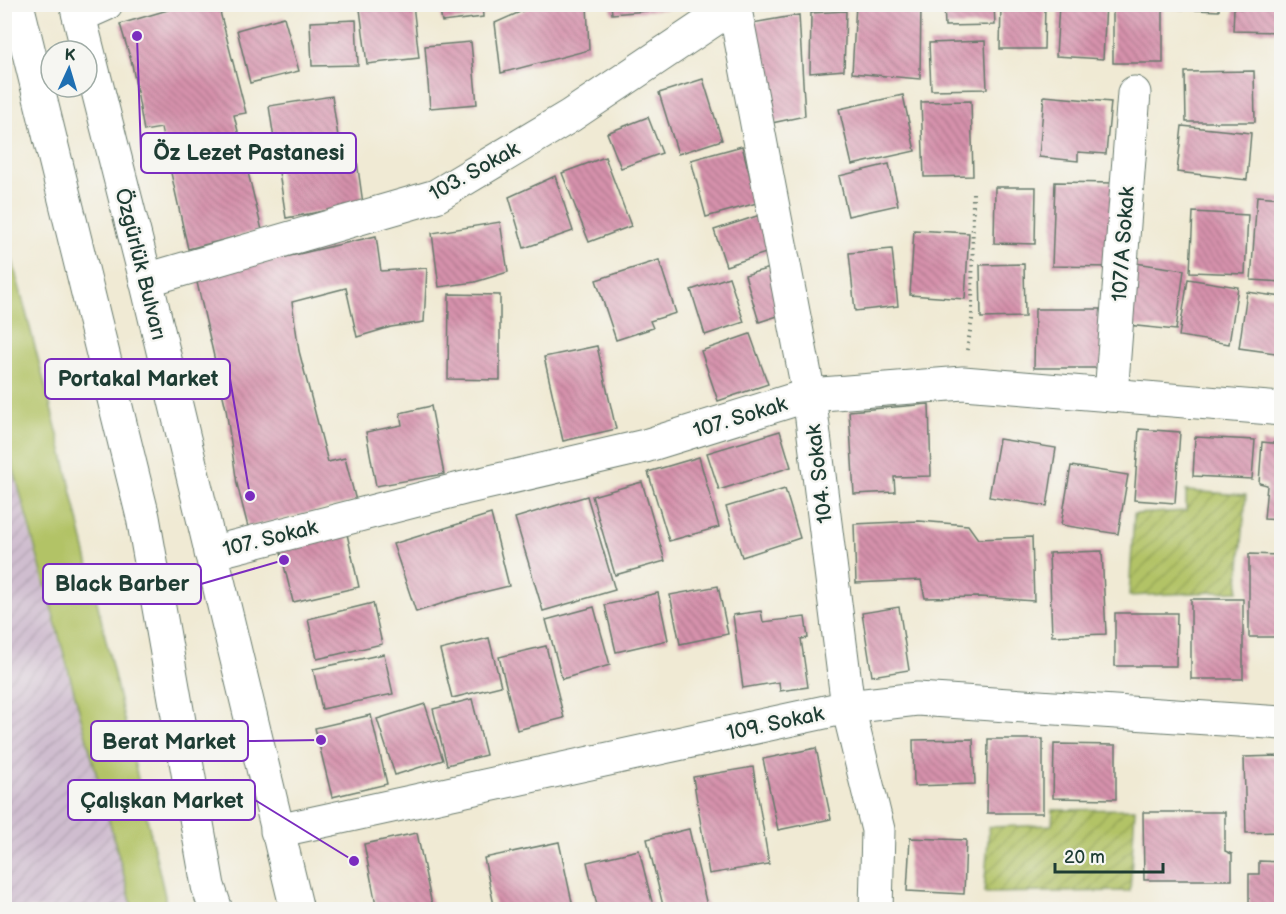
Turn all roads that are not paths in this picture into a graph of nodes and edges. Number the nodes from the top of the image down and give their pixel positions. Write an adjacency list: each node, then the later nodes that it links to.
1 (17, 4): 13 (street)
2 (735, 5): 5 (street, 103. Sokak); 6 (street, 104. Sokak)
3 (87, 8): 5 (street, Özgürlük Bulvarı)
4 (1134, 93): 7 (street, 107/A Sokak)
5 (146, 280): 9 (street, Özgürlük Bulvarı)
6 (809, 395): 7 (street, 107. Sokak); 9 (street, 107. Sokak); 10 (street, 104. Sokak)
7 (1112, 395): 8 (street, 107. Sokak)
8 (1281, 409)
9 (212, 553): 12 (street, Özgürlük Bulvarı)
10 (848, 707): 11 (street, 109. Sokak); 12 (street, 109. Sokak); 15 (street, 104. Sokak)
11 (1281, 723)
12 (277, 831): 14 (street, Özgürlük Bulvarı)
13 (216, 909)
14 (297, 909)
15 (876, 909)

